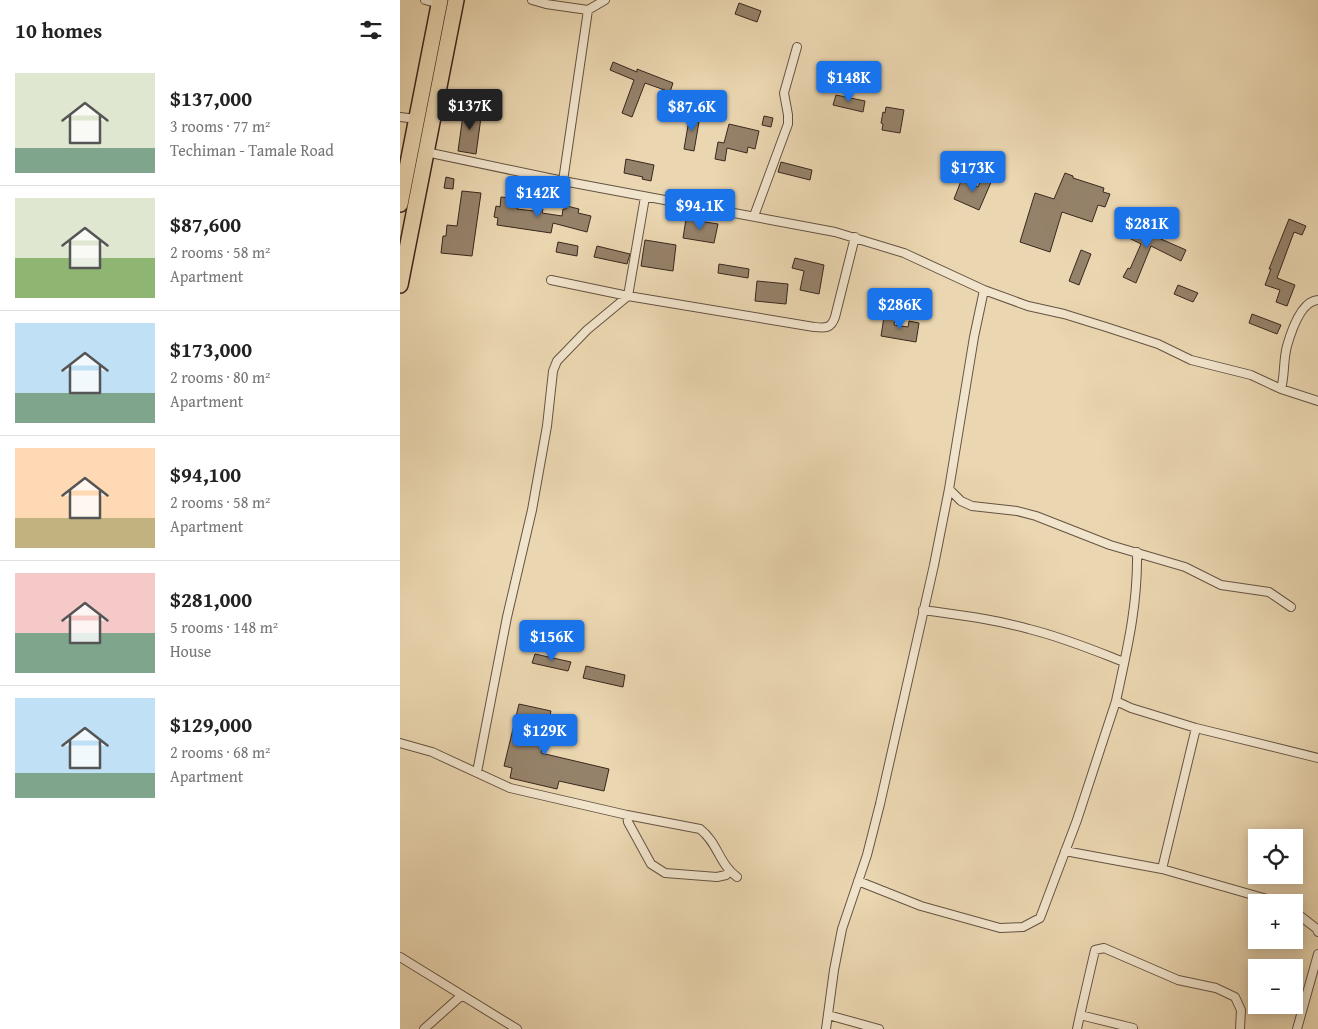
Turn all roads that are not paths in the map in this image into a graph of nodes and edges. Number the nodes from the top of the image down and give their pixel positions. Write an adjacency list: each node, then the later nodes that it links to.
1 (456, 0): 9 (highway)
2 (532, 0): 5 (street)
3 (605, 0): 5 (street)
4 (435, 1): 8 (highway)
5 (588, 10): 10 (street)
6 (798, 47): 13 (street)
7 (400, 117): 8 (street)
8 (417, 119): 12 (highway)
9 (426, 152): 10 (street); 16 (highway)
10 (563, 181): 11 (street)
11 (645, 197): 13 (street); 18 (street)
12 (400, 204)
13 (754, 216): 14 (street)
14 (855, 237): 17 (street); 18 (street)
15 (552, 280): 18 (street)
16 (400, 285)
17 (984, 290): 20 (street); 22 (street)
18 (628, 296): 31 (street)
19 (1318, 300): 20 (street)
20 (1280, 389): 21 (street)
21 (1318, 401)
22 (949, 489): 23 (street); 25 (street)
23 (1137, 552): 24 (street); 26 (street)
24 (1291, 607)
25 (923, 610): 26 (street); 37 (street)
26 (1124, 662): 27 (street)
27 (1116, 701): 28 (street); 33 (street)
28 (1196, 728): 30 (street); 34 (street)
29 (400, 743): 31 (street)
30 (1318, 758)
31 (477, 772): 32 (street)
32 (627, 815): 35 (street); 35 (street)
33 (1065, 851): 34 (street); 37 (street)
34 (1162, 869): 38 (street)
35 (729, 871): 36 (street)
36 (737, 876)
37 (858, 881): 44 (street)
38 (1250, 894)
39 (1303, 918): 40 (street)
40 (1318, 932)
41 (1318, 954): 53 (street)
42 (400, 957): 43 (street)
43 (462, 995): 47 (street); 48 (street)
44 (828, 1015): 49 (street); 50 (street)
45 (1080, 1015): 46 (street); 51 (street); 52 (street)
46 (1133, 1028)
47 (424, 1029)
48 (517, 1029)
49 (826, 1029)
50 (879, 1029)
51 (1077, 1029)
52 (1240, 1029)
53 (1297, 1029)

